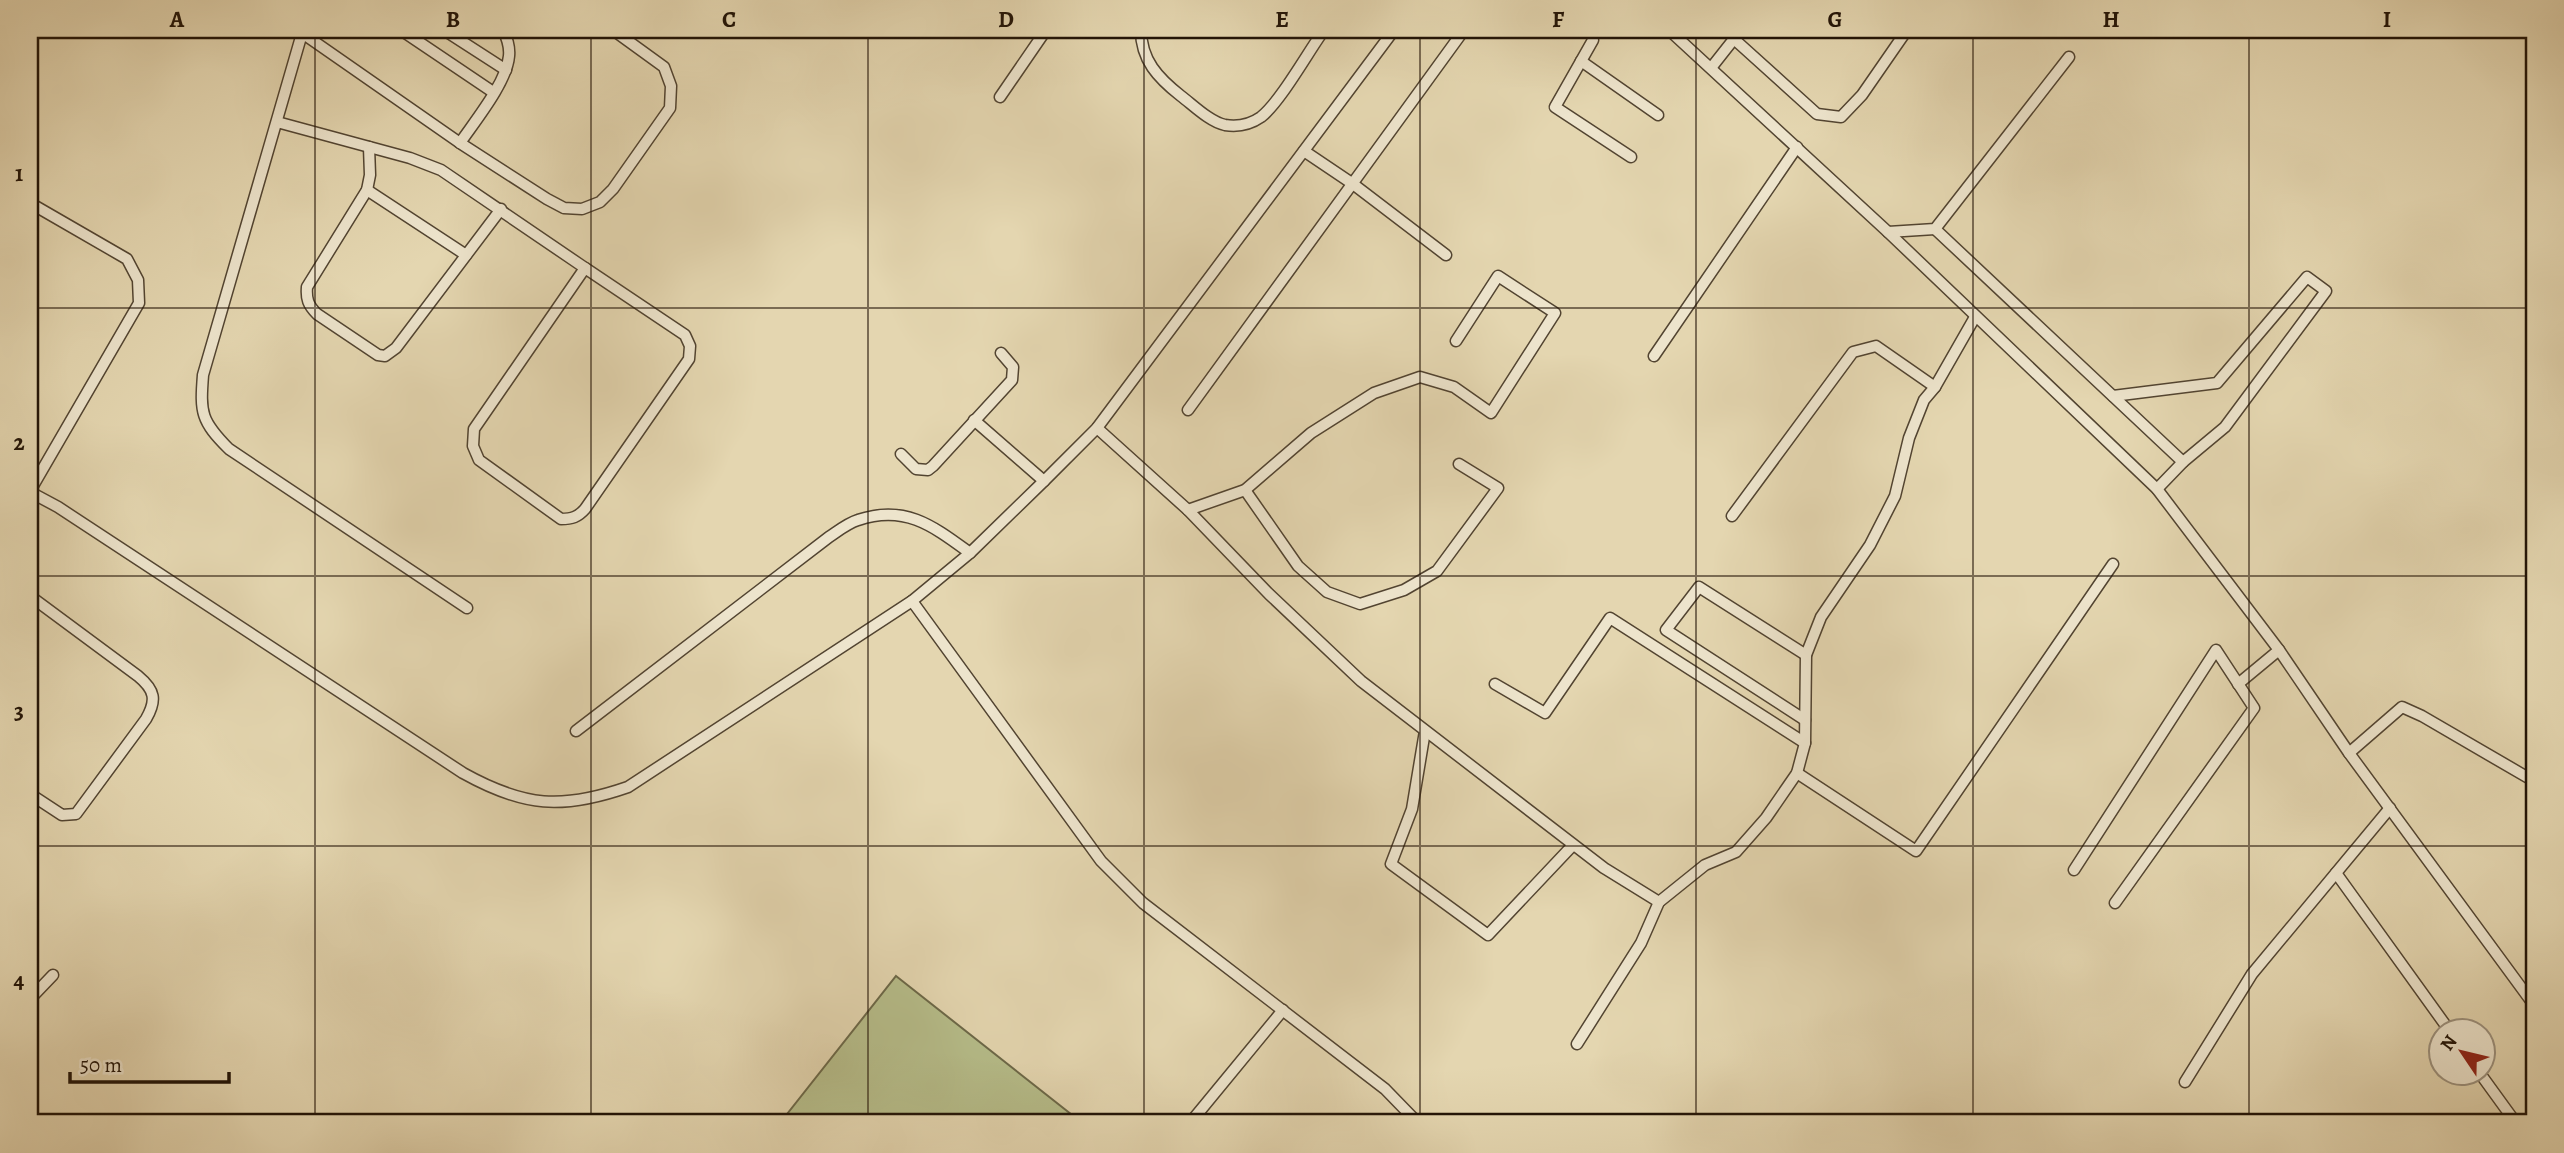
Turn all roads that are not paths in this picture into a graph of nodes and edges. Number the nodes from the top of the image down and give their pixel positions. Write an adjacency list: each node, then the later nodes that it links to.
1 (401, 30): 20 (lane)
2 (444, 30): 19 (lane)
3 (503, 30): 19 (lane)
4 (613, 30): 24 (lane)
5 (1046, 30): 21 (lane)
6 (1141, 30): 7 (lane)
7 (1324, 30)
8 (1394, 30): 27 (lane)
9 (1464, 30): 29 (lane)
10 (1591, 30): 17 (lane)
11 (1669, 30): 18 (lane)
12 (1741, 30): 15 (lane)
13 (1907, 30): 15 (lane)
14 (303, 31): 23 (lane); 24 (lane)
15 (1734, 39): 18 (lane)
16 (2069, 57): 33 (lane)
17 (1581, 61): 22 (lane); 28 (lane)
18 (1711, 68): 26 (lane)
19 (506, 70): 20 (lane)
20 (493, 92): 24 (lane)
21 (1000, 97)
22 (1658, 115)
23 (277, 122): 25 (lane); 60 (lane)
24 (460, 143)
25 (369, 147): 30 (lane); 32 (lane)
26 (1797, 147): 34 (lane); 41 (lane)
27 (1304, 151): 29 (lane); 46 (lane)
28 (1631, 157)
29 (1353, 184): 36 (lane); 44 (lane)
30 (366, 190): 35 (lane); 35 (lane)
31 (30, 203): 53 (lane)
32 (501, 209): 35 (lane); 37 (lane)
33 (1935, 229): 34 (lane); 43 (lane)
34 (1888, 232): 38 (lane)
35 (466, 255)
36 (1446, 255)
37 (585, 268): 37 (lane)
38 (1975, 317): 42 (lane); 52 (lane)
39 (1456, 341): 51 (lane)
40 (1001, 352): 45 (lane)
41 (1654, 356)
42 (1935, 387): 55 (lane); 62 (lane)
43 (2113, 396): 48 (lane); 48 (lane)
44 (1188, 410)
45 (974, 420): 47 (lane); 50 (lane)
46 (1097, 428): 50 (lane); 54 (lane)
47 (901, 454)
48 (2183, 462): 52 (lane)
49 (1459, 464): 51 (lane)
50 (1044, 481): 56 (lane)
51 (1245, 489): 54 (lane)
52 (2157, 489): 61 (lane)
53 (30, 491): 59 (lane)
54 (1188, 510): 67 (lane)
55 (1732, 516)
56 (970, 553): 59 (lane); 66 (lane)
57 (2113, 564): 70 (lane)
58 (30, 596): 72 (lane)
59 (912, 601): 82 (lane)
60 (467, 608)
61 (2279, 650): 64 (lane); 69 (lane)
62 (1807, 655): 65 (lane); 65 (lane)
63 (1495, 684): 68 (lane)
64 (2238, 684): 75 (lane); 78 (lane)
65 (1805, 720): 68 (lane)
66 (576, 731)
67 (1425, 731): 74 (lane); 74 (lane)
68 (1805, 743): 70 (lane)
69 (2349, 753): 71 (lane); 73 (lane)
70 (1797, 773): 77 (lane)
71 (2533, 783)
72 (30, 793)
73 (2390, 808): 76 (lane); 81 (lane)
74 (1573, 845): 77 (lane)
75 (2074, 870)
76 (2336, 873): 83 (lane); 85 (lane)
77 (1659, 902): 84 (lane)
78 (2115, 904)
79 (53, 975): 80 (lane)
80 (30, 999)
81 (2534, 1005)
82 (1283, 1010): 87 (lane); 88 (lane)
83 (2438, 1016)
84 (1577, 1044)
85 (2185, 1082)
86 (2489, 1086): 89 (lane)
87 (1190, 1123)
88 (1418, 1123)
89 (2516, 1123)

